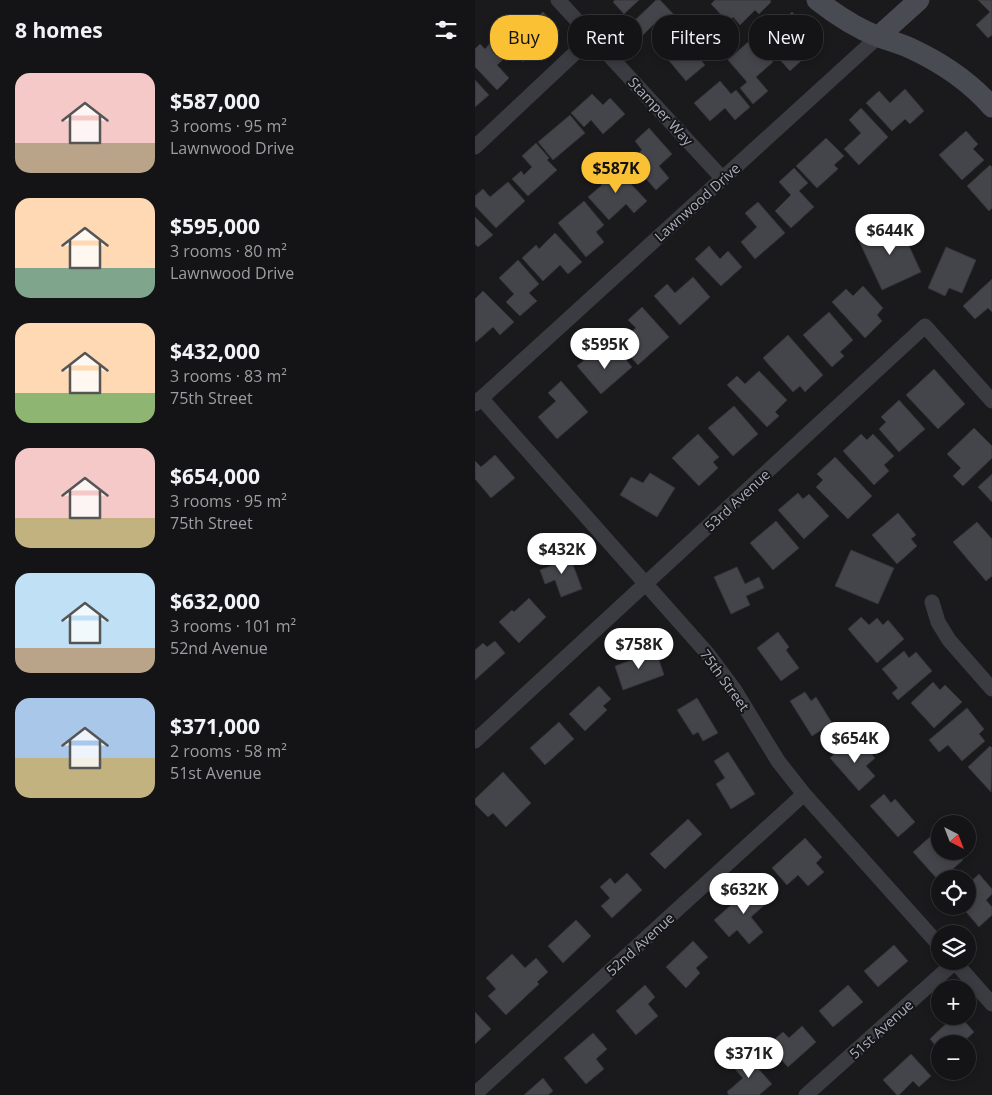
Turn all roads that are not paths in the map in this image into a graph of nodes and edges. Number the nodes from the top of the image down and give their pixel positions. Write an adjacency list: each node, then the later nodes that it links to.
1 (558, 0): 4 (street, Stamper Way)
2 (817, 0): 5 (street)
3 (919, 0): 5 (street, Lawnwood Drive)
4 (572, 15)
5 (879, 36): 8 (street); 10 (street, Lawnwood Drive)
6 (568, 60): 9 (street)
7 (613, 60): 10 (street, Stamper Way)
8 (992, 107)
9 (475, 147)
10 (723, 179): 11 (street, Lawnwood Drive)
11 (478, 401): 13 (street, 75th Street)
12 (992, 401): 13 (street, 53rd Avenue)
13 (646, 585): 16 (street, 53rd Avenue); 17 (street, 75th Street)
14 (932, 602): 15 (street)
15 (992, 689)
16 (475, 741)
17 (804, 794): 18 (street, 75th Street); 22 (street, 52nd Avenue)
18 (931, 936)
19 (945, 970): 23 (street, 51st Avenue)
20 (961, 970): 21 (street)
21 (992, 1004)
22 (475, 1094)
23 (806, 1095)

